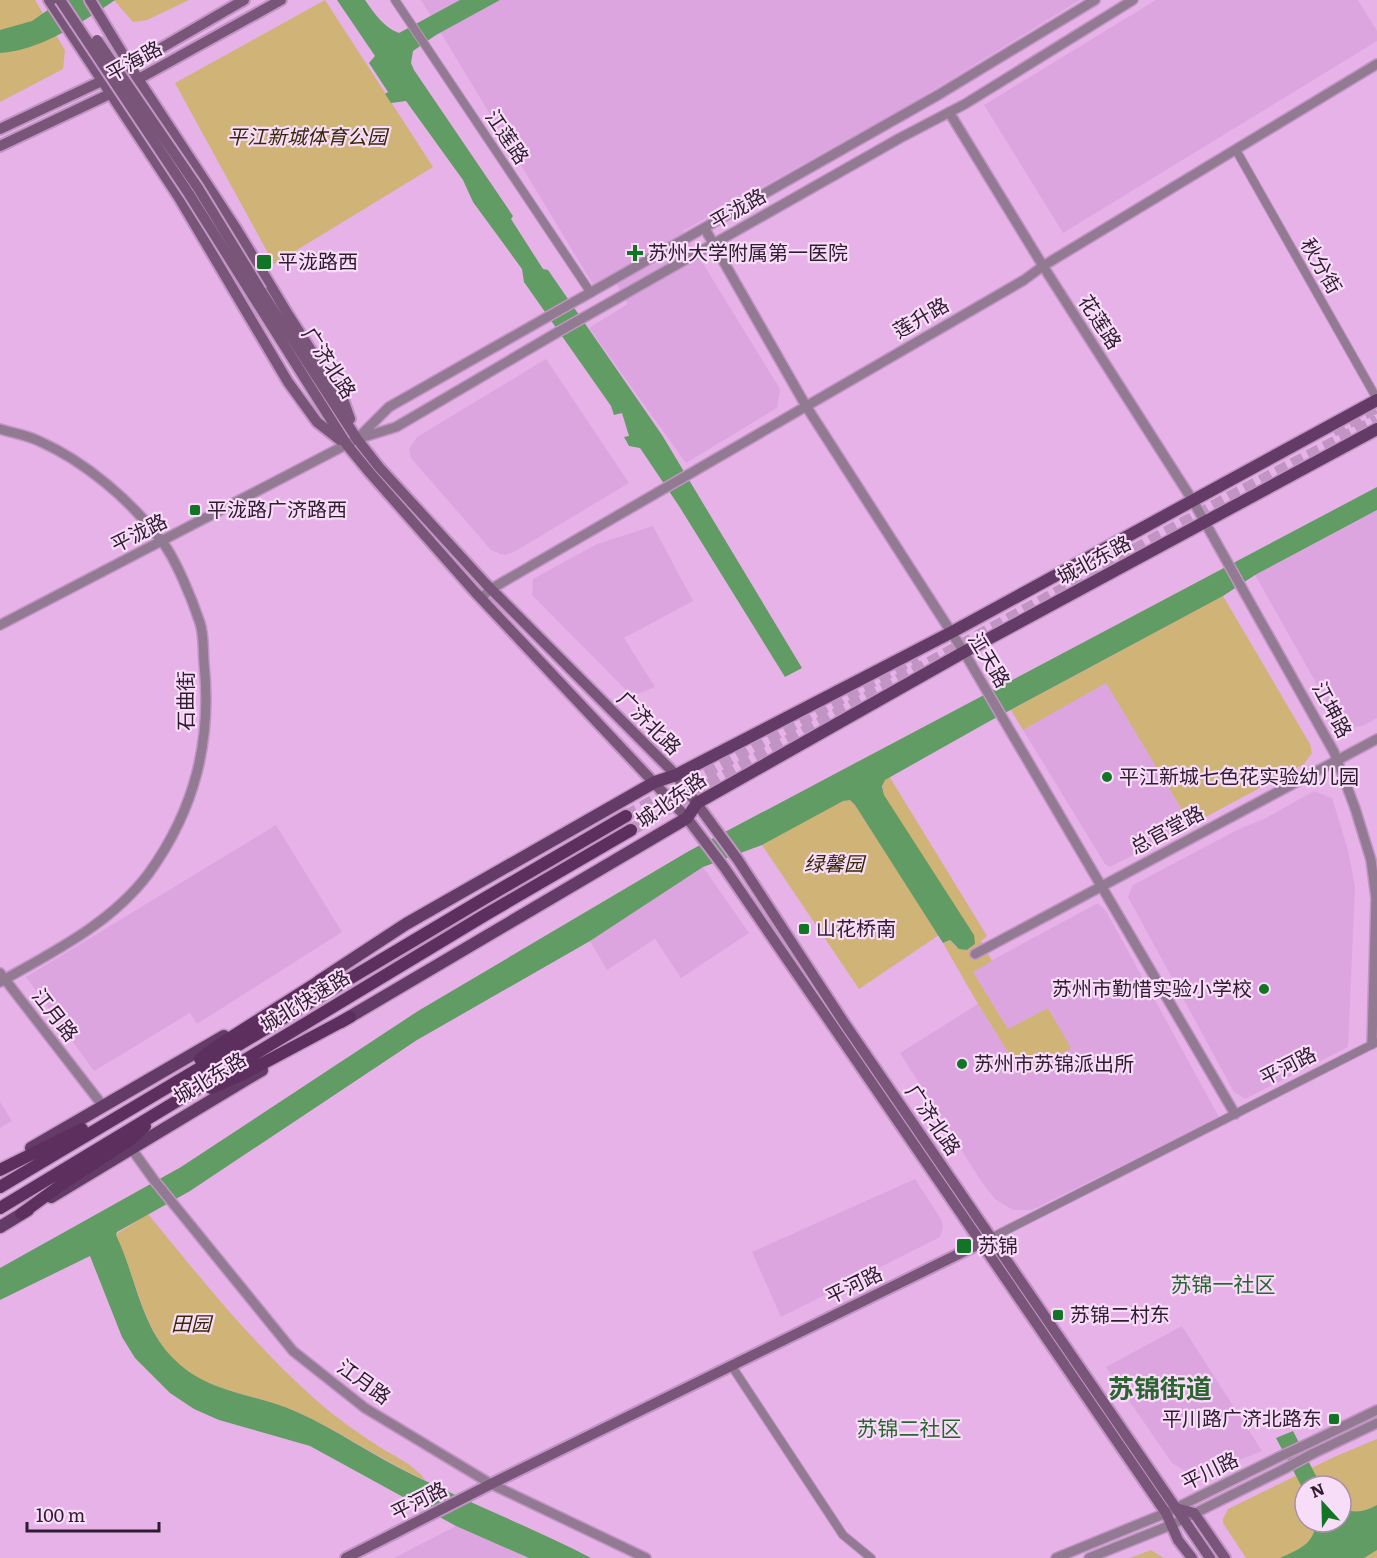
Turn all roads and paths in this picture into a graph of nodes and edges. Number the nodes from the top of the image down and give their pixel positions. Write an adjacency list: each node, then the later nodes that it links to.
1 (49, 0): 13 (main road)
2 (60, 0): 22 (main road, 广济北路, bridge)
3 (69, 0): 22 (main road, 广济北路, bridge)
4 (90, 0): 11 (main road)
5 (244, 0): 11 (main road, 平海路)
6 (281, 0): 12 (main road, 平海路)
7 (395, 0): 23 (street, 江莲路)
8 (1095, 0): 19 (street, 平泷路)
9 (1133, 0): 15 (street, 平泷路)
10 (1377, 64): 18 (street, 莲升路)
11 (130, 66): 12 (main road); 13 (main road, 平海路)
12 (138, 79): 14 (main road, 平海路); 28 (main road)
13 (102, 81): 14 (main road); 16 (main road, 平海路)
14 (110, 94): 17 (main road, 平海路); 29 (main road)
15 (949, 112): 20 (street, 平泷路); 21 (street, 花莲路)
16 (0, 129)
17 (0, 146)
18 (1236, 150): 21 (street, 莲升路); 24 (street, 秋分街)
19 (705, 229): 20 (street, 江天路); 23 (street, 平泷路)
20 (713, 244): 25 (street, 江天路); 28 (street, 平泷路)
21 (1043, 266): 25 (street, 莲升路); 30 (street, 花莲路)
22 (257, 293): 28 (main road, 广济北路); 29 (main road, 广济北路)
23 (591, 293): 28 (street, 平泷路)
24 (1377, 399): 30 (main road, 城北东路)
25 (806, 406): 34 (street, 莲升路); 37 (street, 江天路)
26 (0, 429): 32 (street, 石曲街)
27 (1377, 429): 31 (main road, 城北东路)
28 (357, 439): 29 (street, 平泷路); 34 (main road, 广济北路)
29 (347, 445): 32 (street, 平泷路); 35 (main road, 广济北路)
30 (1193, 501): 31 (street, 花莲路); 37 (main road, 城北东路)
31 (1204, 522): 33 (street, 花莲路); 38 (main road, 城北东路)
32 (162, 541): 36 (street, 平泷路); 50 (street, 石曲街)
33 (1221, 551): 40 (street, 江坤路)
34 (491, 589): 35 (street, 莲升路); 41 (main road, 广济北路)
35 (481, 598): 42 (main road, 广济北路)
36 (0, 624)
37 (951, 632): 38 (street, 江天路); 41 (main road, 城北东路)
38 (964, 652): 43 (main road, 城北东路); 47 (street, 江天路)
39 (1377, 739): 40 (street, 总官堂路)
40 (1337, 760): 47 (street, 总官堂路); 52 (street, 江坤路)
41 (676, 776): 42 (main road, 城北东路); 43 (main road, 广济北路)
42 (655, 782): 45 (main road, 广济北路); 49 (main road, 城北东路)
43 (697, 803): 45 (main road, 城北东路); 63 (main road, 广济北路)
44 (626, 816): 53 (highway, 城北快速路)
45 (687, 818): 51 (main road, 城北东路); 63 (main road, 广济北路)
46 (631, 830): 55 (highway, 城北快速路)
47 (1100, 886): 48 (street, 总官堂路); 56 (street, 江天路)
48 (975, 954)
49 (326, 977): 53 (highway); 54 (main road, 城北东路)
50 (2, 978): 54 (street, 江月路)
51 (350, 1017): 55 (highway); 57 (main road, 城北东路)
52 (1375, 1043): 56 (street, 平河路)
53 (151, 1095): 58 (highway); 59 (highway, 城北快速路)
54 (104, 1106): 58 (main road, 城北东路)
55 (162, 1110): 60 (highway, 城北快速路); 61 (highway)
56 (1235, 1114): 63 (street, 平河路)
57 (131, 1148): 61 (main road, 城北东路); 67 (street, 江月路)
58 (0, 1168)
59 (0, 1187)
60 (0, 1208)
61 (21, 1214): 62 (main road, 城北东路)
62 (0, 1227)
63 (986, 1240): 64 (main road, 平河路); 68 (main road, 广济北路)
64 (731, 1365): 67 (main road, 平河路); 73 (street)
65 (1377, 1410): 68 (street, 平川路, bridge)
66 (1377, 1424): 69 (street, 平川路, bridge)
67 (491, 1484): 71 (main road, 平河路); 72 (street, 江月路)
68 (1171, 1511): 69 (main road, 广济北路); 70 (main road, 广济北路); 74 (street, 平川路)
69 (1189, 1515): 70 (street, 平川路); 77 (main road, 广济北路); 78 (main road)
70 (1171, 1525): 75 (street, 平川路); 76 (main road, 广济北路)
71 (346, 1558)
72 (646, 1558)
73 (871, 1558)
74 (1056, 1558)
75 (1089, 1558)
76 (1190, 1558)
77 (1210, 1558)
78 (1225, 1558)

